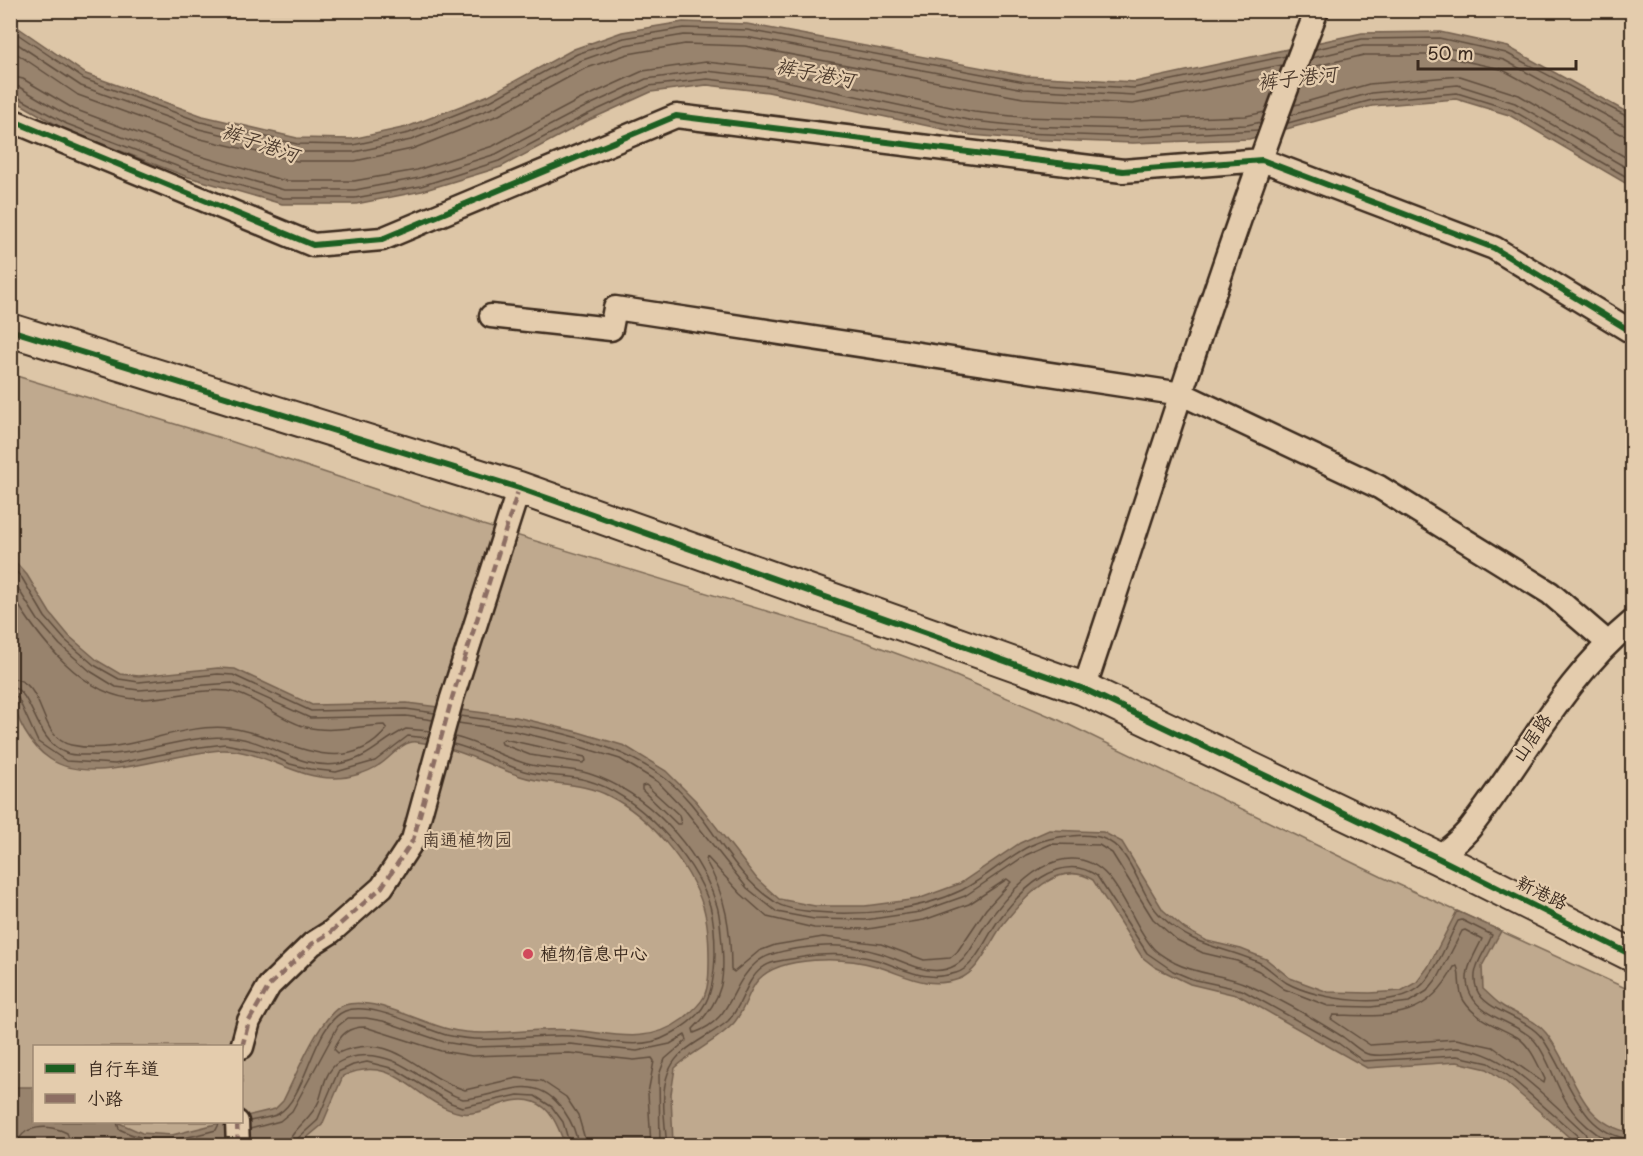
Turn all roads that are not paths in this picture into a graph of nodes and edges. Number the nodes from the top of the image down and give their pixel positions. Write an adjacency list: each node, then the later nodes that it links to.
1 (1316, 13): 3 (street)
2 (11, 120): 3 (street)
3 (1266, 150): 6 (street); 7 (street)
4 (491, 316): 7 (street)
5 (10, 330): 8 (street, 新港路)
6 (1632, 332)
7 (1182, 394): 10 (street); 11 (street)
8 (519, 488): 11 (street, 新港路); 14 (street)
9 (1632, 622): 10 (street, 山居路)
10 (1607, 642): 12 (street, 山居路)
11 (1084, 689): 12 (street, 新港路)
12 (1438, 858): 13 (street, 新港路)
13 (1632, 955)
14 (243, 1045)
15 (237, 1123): 16 (street)
16 (238, 1146)

